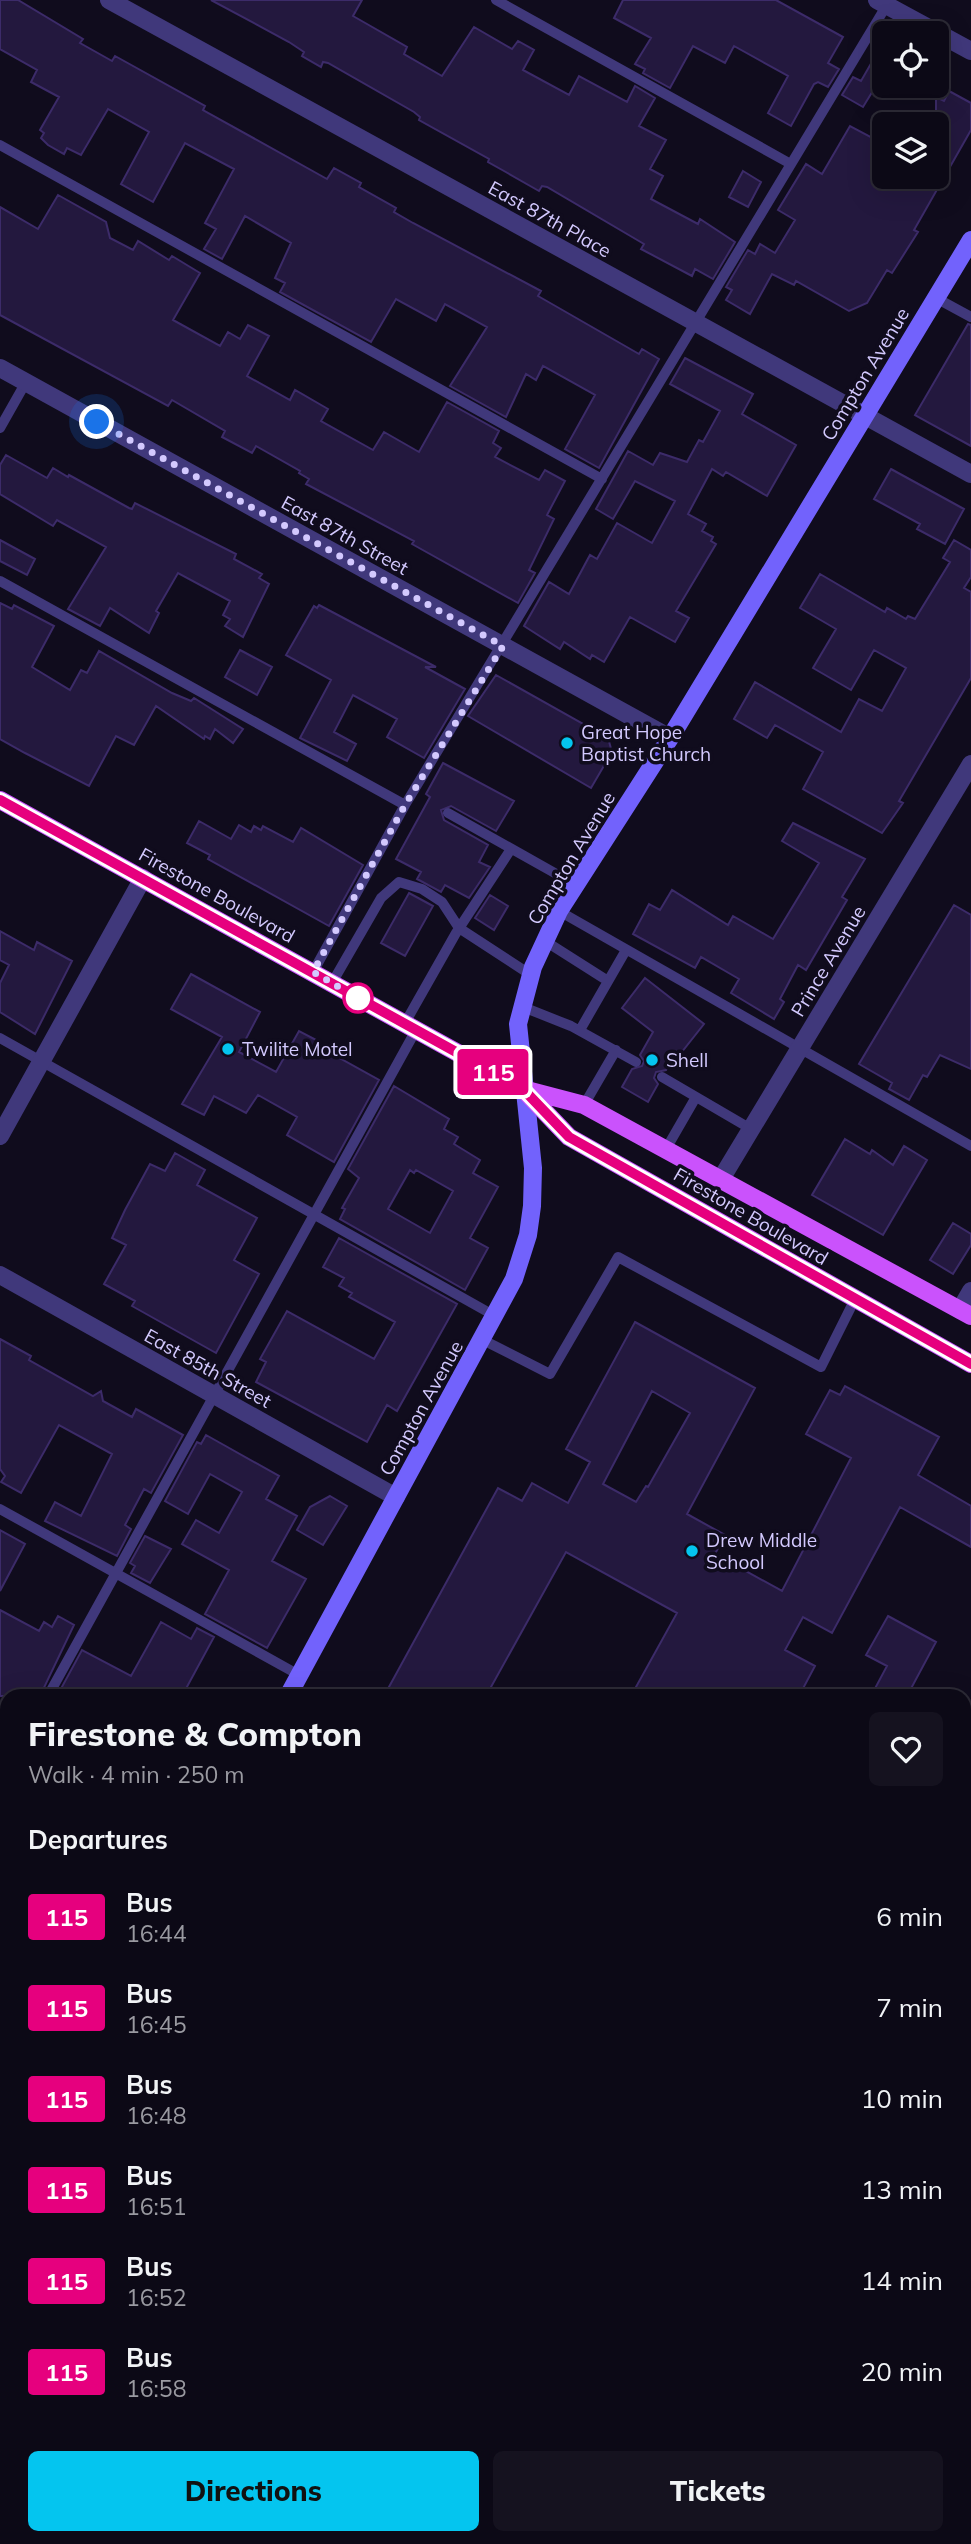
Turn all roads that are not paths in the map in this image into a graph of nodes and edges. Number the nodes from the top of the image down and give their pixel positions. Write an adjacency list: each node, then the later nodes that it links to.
1 (109, 0): 10 (street, East 87th Place)
2 (496, 0): 6 (lane)
3 (885, 2): 4 (street); 6 (lane)
4 (971, 51)
5 (0, 145): 16 (lane)
6 (789, 163): 10 (lane)
7 (971, 240): 8 (main road, Compton Avenue)
8 (936, 298): 9 (lane); 13 (main road, Compton Avenue)
9 (971, 317)
10 (694, 322): 13 (street, East 87th Place); 16 (lane)
11 (0, 368): 12 (street, East 87th Street)
12 (26, 382): 14 (lane); 18 (street, East 87th Street)
13 (865, 415): 15 (street, East 87th Place); 19 (main road, Compton Avenue)
14 (0, 428)
15 (971, 474)
16 (602, 479): 18 (lane)
17 (0, 581): 22 (lane)
18 (503, 646): 19 (street, East 87th Street); 22 (lane)
19 (670, 738): 26 (main road, Compton Avenue)
20 (971, 764): 40 (street, Prince Avenue)
21 (0, 800): 25 (main road, Firestone Boulevard)
22 (405, 805): 31 (lane)
23 (448, 813): 24 (lane)
24 (511, 849): 26 (lane); 28 (lane)
25 (143, 878): 31 (main road, Firestone Boulevard); 41 (street)
26 (576, 885): 27 (main road, Compton Avenue)
27 (559, 911): 29 (main road, Compton Avenue); 30 (lane)
28 (459, 928): 32 (lane); 34 (lane); 36 (lane)
29 (545, 941): 32 (main road, Compton Avenue); 33 (lane)
30 (626, 950): 33 (lane); 40 (lane)
31 (313, 972): 34 (main road, Firestone Boulevard)
32 (531, 975): 35 (main road, Compton Avenue)
33 (608, 981): 37 (lane)
34 (332, 983): 36 (main road, Firestone Boulevard)
35 (523, 1007): 37 (lane); 44 (main road, Compton Avenue)
36 (410, 1026): 44 (main road, Firestone Boulevard); 52 (lane)
37 (580, 1030): 39 (lane)
38 (0, 1038): 41 (lane)
39 (616, 1050): 42 (lane); 46 (lane)
40 (798, 1050): 47 (street, Prince Avenue); 49 (lane)
41 (41, 1061): 48 (street); 52 (lane)
42 (636, 1062)
43 (662, 1077): 45 (lane)
44 (523, 1089): 46 (main road, Firestone Boulevard); 55 (main road, Firestone Boulevard); 57 (main road, Compton Avenue)
45 (696, 1097): 47 (lane); 50 (lane)
46 (584, 1105): 50 (main road, Firestone Boulevard)
47 (751, 1129): 51 (street, Prince Avenue)
48 (0, 1136)
49 (971, 1146)
50 (666, 1149): 51 (main road, Firestone Boulevard)
51 (721, 1179): 56 (main road, Firestone Boulevard)
52 (314, 1214): 57 (lane); 60 (lane)
53 (0, 1275): 60 (street, East 85th Street)
54 (971, 1291): 56 (street)
55 (855, 1299): 58 (lane); 59 (main road, Firestone Boulevard)
56 (966, 1313)
57 (495, 1316): 58 (main road, Compton Avenue)
58 (483, 1340): 61 (main road, Compton Avenue)
59 (971, 1364)
60 (214, 1395): 61 (street, East 85th Street); 63 (lane)
61 (396, 1497): 64 (main road, Compton Avenue)
62 (0, 1509): 63 (lane)
63 (116, 1573): 64 (lane); 65 (lane)
64 (299, 1675): 66 (main road, Compton Avenue)
65 (52, 1689)
66 (292, 1689)

